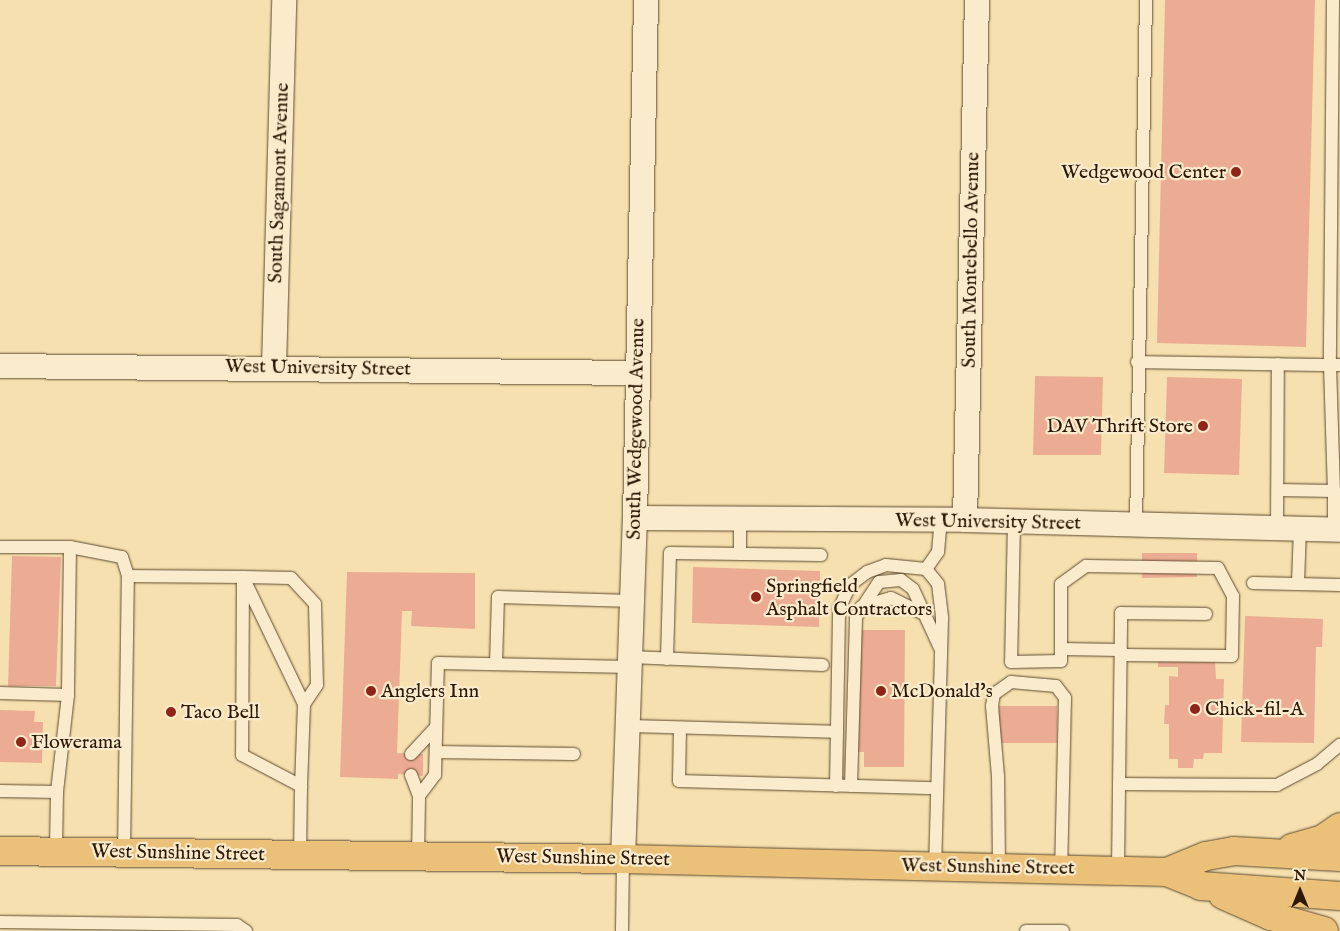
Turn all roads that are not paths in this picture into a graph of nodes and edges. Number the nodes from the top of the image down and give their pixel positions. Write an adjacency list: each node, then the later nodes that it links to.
1 (284, 0): 11 (street, South Sagamont Avenue)
2 (646, 0): 12 (street, South Wedgewood Avenue)
3 (977, 0): 18 (street, South Montebello Avenue)
4 (1146, 0): 7 (lane)
5 (1333, 0): 6 (lane)
6 (1336, 113): 9 (lane)
7 (1137, 362): 8 (lane); 20 (lane)
8 (1278, 364): 9 (lane); 13 (lane)
9 (1335, 365): 14 (lane)
10 (0, 366): 11 (street, West University Street)
11 (274, 367): 12 (street, West University Street)
12 (637, 373): 15 (street, South Wedgewood Avenue)
13 (1278, 490): 14 (lane); 21 (lane)
14 (1334, 491): 22 (lane)
15 (635, 518): 16 (street, West University Street); 33 (street, South Wedgewood Avenue)
16 (740, 519): 17 (street, West University Street); 25 (lane)
17 (941, 520): 18 (street, West University Street); 27 (lane)
18 (965, 520): 19 (street, West University Street)
19 (1014, 522): 20 (street, West University Street); 41 (lane)
20 (1136, 525): 21 (street, West University Street)
21 (1288, 529): 22 (street, West University Street); 31 (lane)
22 (1337, 530)
23 (0, 547): 24 (lane)
24 (70, 547): 28 (lane); 47 (lane)
25 (740, 554): 26 (lane); 40 (lane)
26 (821, 555)
27 (926, 569): 38 (lane); 52 (lane)
28 (128, 576): 29 (lane); 69 (lane)
29 (243, 577): 48 (lane); 48 (lane); 59 (lane)
30 (1253, 583): 31 (lane)
31 (1298, 583): 32 (lane)
32 (1340, 585)
33 (632, 601): 42 (street, South Wedgewood Avenue); 43 (lane)
34 (861, 607): 35 (lane); 35 (lane); 61 (lane)
35 (924, 614): 38 (lane)
36 (1206, 614): 39 (lane)
37 (1061, 649): 39 (lane); 39 (lane); 41 (lane)
38 (941, 650): 62 (lane)
39 (1121, 653): 58 (lane)
40 (667, 658): 42 (lane); 44 (lane)
41 (1032, 661): 45 (lane)
42 (630, 662): 43 (lane); 49 (street, South Wedgewood Avenue)
43 (496, 664): 50 (lane)
44 (823, 665)
45 (1031, 683): 76 (lane); 77 (lane)
46 (0, 693): 47 (lane)
47 (68, 695): 64 (lane)
48 (304, 704): 59 (lane)
49 (628, 726): 51 (lane); 74 (street, South Wedgewood Avenue)
50 (436, 727): 54 (lane); 55 (lane)
51 (680, 728): 52 (lane); 60 (lane)
52 (837, 732): 60 (lane)
53 (1340, 746): 58 (lane)
54 (436, 752): 56 (lane); 65 (lane)
55 (411, 754)
56 (574, 754)
57 (411, 775): 65 (lane)
58 (1119, 784): 78 (lane)
59 (301, 786): 71 (lane)
60 (836, 786): 61 (lane)
61 (851, 786): 62 (lane)
62 (936, 788): 75 (lane)
63 (0, 791): 64 (lane)
64 (57, 792): 68 (lane)
65 (419, 796): 72 (lane)
66 (1340, 827): 70 (main road)
67 (0, 851): 68 (main road, West Sunshine Street)
68 (56, 852): 69 (main road, West Sunshine Street)
69 (124, 853): 71 (main road, West Sunshine Street)
70 (1272, 853): 73 (main road, West Sunshine Street); 79 (main road, West Sunshine Street)
71 (300, 854): 72 (main road, West Sunshine Street)
72 (418, 856): 74 (main road, West Sunshine Street)
73 (1340, 857)
74 (623, 858): 75 (main road, West Sunshine Street); 84 (lane)
75 (935, 866): 76 (main road, West Sunshine Street)
76 (999, 868): 77 (main road, West Sunshine Street)
77 (1061, 869): 78 (main road, West Sunshine Street)
78 (1118, 870): 79 (main road, West Sunshine Street)
79 (1167, 872): 80 (main road, West Sunshine Street)
80 (1201, 886): 81 (main road, West Sunshine Street); 87 (main road)
81 (1340, 896)
82 (0, 922): 83 (lane)
83 (245, 930)
84 (622, 931)
85 (1026, 931): 86 (lane)
86 (1063, 931)
87 (1324, 931)

